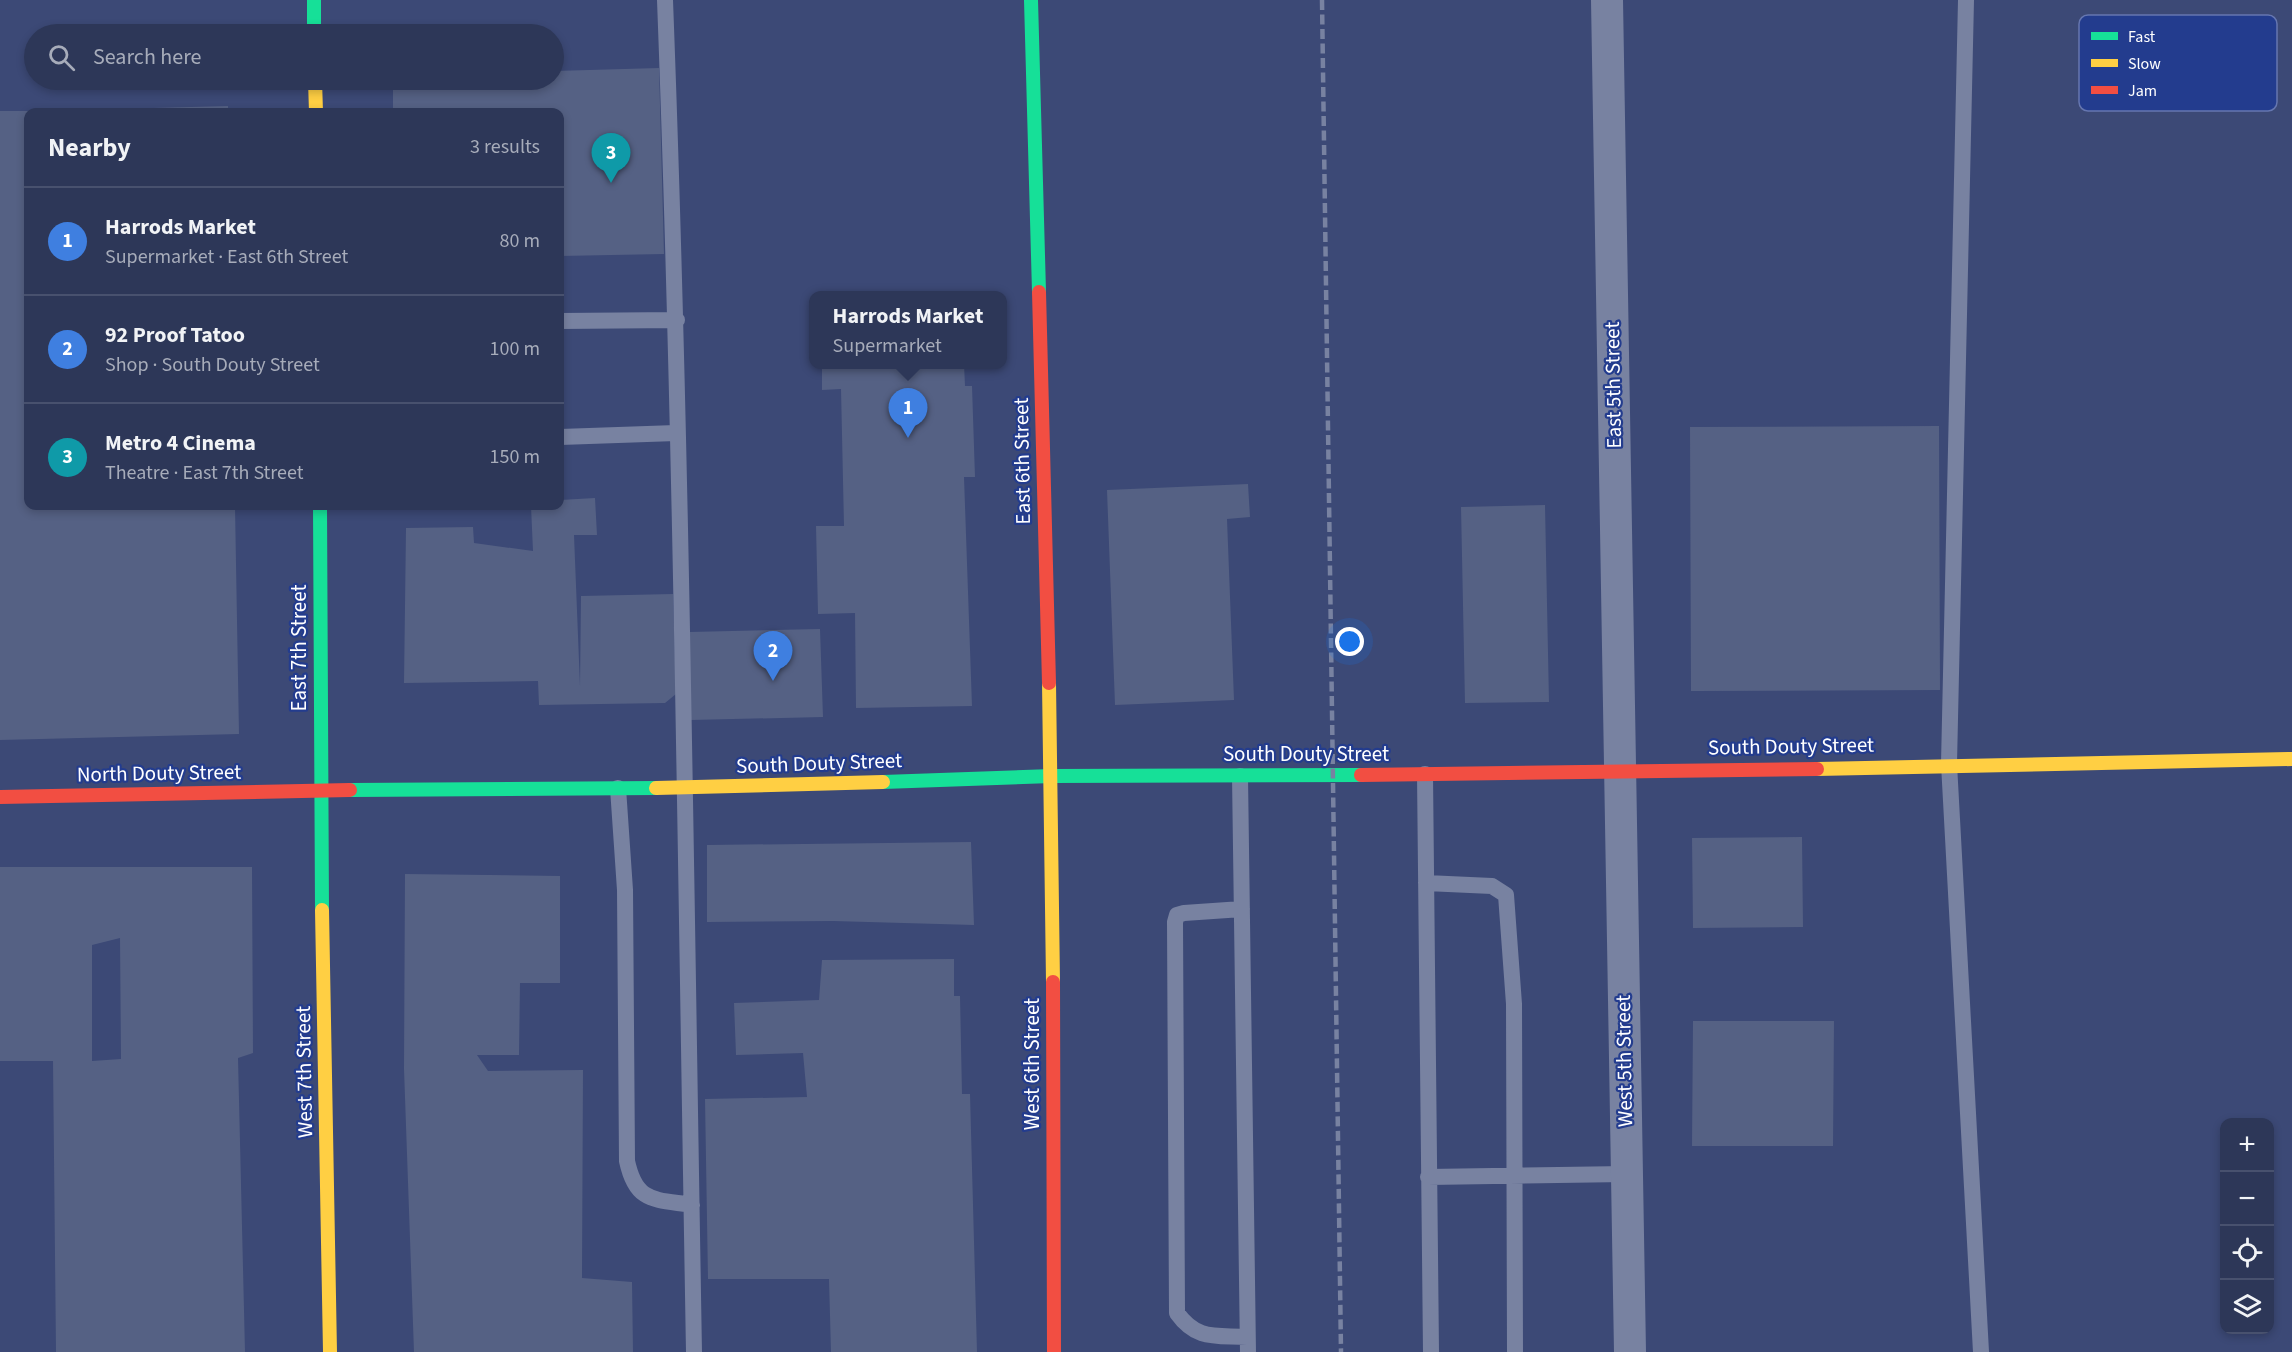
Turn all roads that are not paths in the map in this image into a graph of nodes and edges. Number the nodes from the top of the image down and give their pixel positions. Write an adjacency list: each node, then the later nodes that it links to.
1 (314, 0): 6 (street)
2 (665, 0): 9 (lane)
3 (1031, 0): 18 (street, East 6th Street)
4 (1607, 0): 16 (street, East 5th Street)
5 (1966, 0): 15 (lane)
6 (314, 24)
7 (315, 90): 8 (street)
8 (316, 108)
9 (677, 320): 10 (lane); 11 (lane)
10 (564, 321)
11 (676, 434): 12 (lane); 21 (lane)
12 (564, 437)
13 (320, 510): 22 (street, East 7th Street)
14 (2292, 759): 15 (street, South Douty Street)
15 (1949, 764): 16 (street, South Douty Street); 37 (lane)
16 (1620, 771): 17 (street, South Douty Street); 26 (street, West 5th Street)
17 (1425, 774): 19 (street, South Douty Street); 24 (lane)
18 (1052, 776): 19 (street, South Douty Street); 21 (street, South Douty Street); 33 (street, West 6th Street)
19 (1240, 776): 25 (lane)
20 (618, 788): 21 (street, South Douty Street); 22 (street, South Douty Street); 29 (lane)
21 (685, 788): 29 (lane)
22 (320, 790): 23 (street, North Douty Street); 31 (street, West 7th Street)
23 (0, 797)
24 (1426, 883): 27 (lane); 28 (lane)
25 (1242, 909): 30 (lane); 30 (lane)
26 (1626, 1174): 27 (lane); 36 (street, West 5th Street)
27 (1514, 1175): 28 (lane); 35 (lane)
28 (1428, 1177): 34 (lane)
29 (692, 1204): 32 (lane)
30 (1248, 1344)
31 (330, 1352)
32 (694, 1352)
33 (1054, 1352)
34 (1431, 1352)
35 (1515, 1352)
36 (1630, 1352)
37 (1981, 1352)

